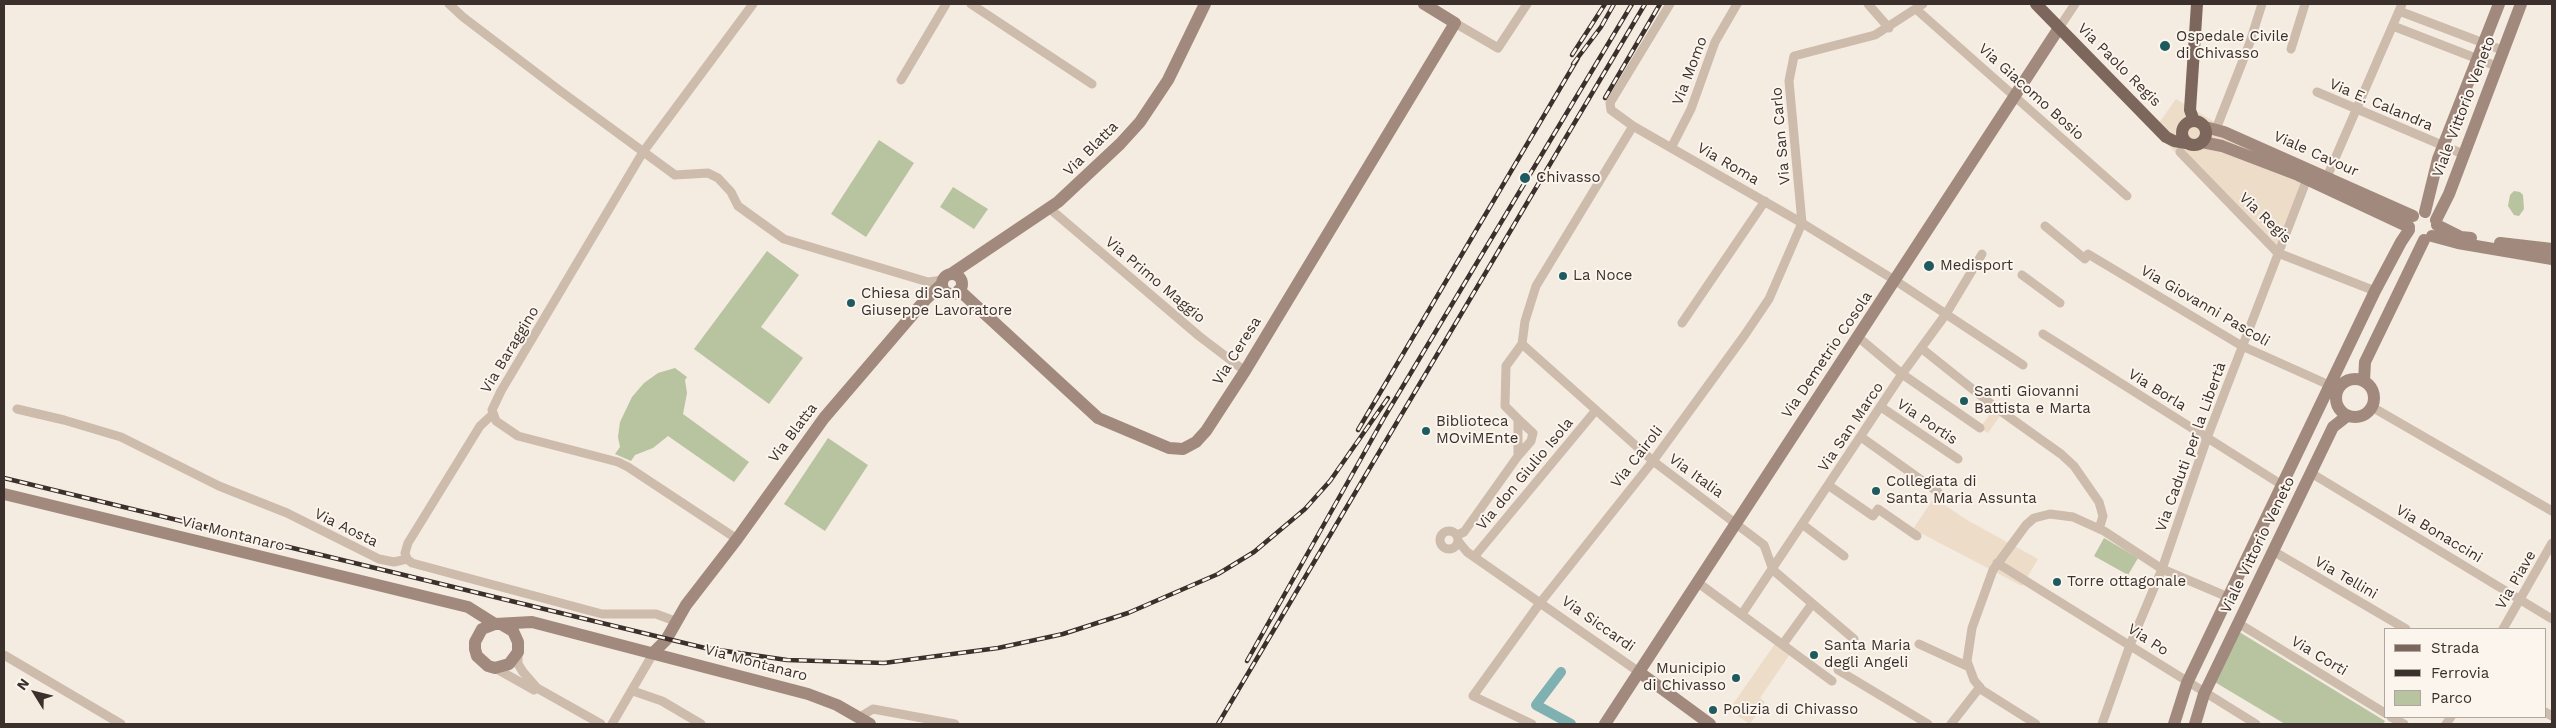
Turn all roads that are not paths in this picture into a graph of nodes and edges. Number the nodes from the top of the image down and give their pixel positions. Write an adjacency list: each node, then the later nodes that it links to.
1 (449, 4): 41 (street)
2 (752, 4): 41 (street, Via Baraggino)
3 (946, 4): 29 (street)
4 (971, 4): 30 (street)
5 (1205, 4): 47 (main road, Via Blatta)
6 (1424, 4): 20 (main road)
7 (1527, 4): 20 (street)
8 (1670, 4): 35 (street, Via Roma)
9 (1737, 4): 40 (street, Via Momo)
10 (1868, 4): 22 (street)
11 (2036, 4): 23 (main road, Via Paolo Regis)
12 (2075, 4): 23 (street, Via Demetrio Cosola)
13 (2197, 4): 34 (main road)
14 (2262, 4): 34 (street)
15 (2305, 4): 25 (street)
16 (2499, 4): 24 (main road, Viale Vittorio Veneto)
17 (2521, 4): 26 (main road, Viale Vittorio Veneto)
18 (1920, 7): 22 (street, Via San Carlo); 32 (street, Via Giacomo Bosio)
19 (2401, 8): 21 (street); 24 (street)
20 (1455, 23): 69 (main road, Via Ceresa)
21 (2393, 26): 27 (street); 33 (street)
22 (1889, 28): 49 (street, Via San Carlo)
23 (2059, 28): 32 (main road, Via Demetrio Cosola); 36 (main road, Via Paolo Regis)
24 (2484, 43): 26 (street); 27 (main road, Viale Vittorio Veneto)
25 (2291, 49)
26 (2502, 50): 28 (main road, Viale Vittorio Veneto)
27 (2478, 59): 28 (street); 38 (main road, Viale Vittorio Veneto)
28 (2496, 66): 42 (main road, Viale Vittorio Veneto)
29 (901, 80)
30 (1092, 84)
31 (2317, 92): 33 (street, Via E. Calandra)
32 (2015, 96): 45 (street, Via Giacomo Bosio); 57 (main road, Via Demetrio Cosola)
33 (2358, 110): 38 (street, Via E. Calandra); 43 (street)
34 (2200, 125): 36 (main road); 37 (main road); 39 (main road); 43 (main road, Viale Cavour)
35 (1633, 126): 40 (street, Via Roma); 65 (street)
36 (2159, 128): 39 (main road, Via Paolo Regis)
37 (2202, 142): 39 (main road); 44 (main road, Viale Cavour)
38 (2443, 146): 42 (street, Via E. Calandra); 48 (main road, Viale Vittorio Veneto)
39 (2183, 147): 53 (street, Via Regis)
40 (1671, 148): 46 (street, Via Roma)
41 (643, 152): 58 (street); 77 (street, Via Baraggino)
42 (2463, 154): 51 (main road, Viale Vittorio Veneto)
43 (2328, 177): 48 (main road, Viale Cavour)
44 (2307, 179): 48 (main road, Viale Cavour); 53 (street, Via Caduti per la Libertà)
45 (2127, 196)
46 (1765, 201): 49 (street, Via Roma); 62 (street)
47 (1049, 208): 58 (main road, Via Blatta); 69 (street, Via Primo Maggio)
48 (2414, 221): 51 (main road); 51 (main road); 59 (main road, Viale Vittorio Veneto)
49 (1802, 223): 57 (street, Via Roma); 85 (street, Via Cairoli)
50 (2045, 226): 66 (street, Via Giovanni Pascoli)
51 (2432, 230): 52 (main road); 55 (main road); 71 (main road, Viale Vittorio Veneto)
52 (2552, 249)
53 (2278, 253): 59 (street, Via Regis); 66 (street, Via Caduti per la Libertà)
54 (1982, 254): 61 (street, Via San Marco)
55 (2552, 259)
56 (2022, 275): 60 (street)
57 (1896, 281): 61 (street); 64 (main road, Via Demetrio Cosola)
58 (949, 284): 69 (main road, Via Ceresa); 96 (main road, Via Blatta)
59 (2375, 291): 72 (main road, Viale Vittorio Veneto)
60 (2060, 303)
61 (1946, 314): 67 (street, Via San Marco); 68 (street)
62 (1682, 323)
63 (2043, 334): 82 (street, Via Borla)
64 (1858, 337): 70 (street); 92 (main road, Via Demetrio Cosola)
65 (1522, 344): 76 (street, Via Italia); 79 (street)
66 (2242, 346): 72 (street, Via Giovanni Pascoli); 82 (street, Via Caduti per la Libertà)
67 (1921, 348): 70 (street, Via San Marco); 94 (street)
68 (2023, 365)
69 (1245, 371)
70 (1902, 374): 73 (street, Via San Marco); 80 (street)
71 (2364, 381): 72 (main road); 74 (main road)
72 (2336, 385): 78 (main road); 87 (main road, Viale Vittorio Veneto)
73 (1880, 407): 81 (street, Via San Marco); 84 (street, Via Portis)
74 (2372, 407): 78 (main road); 91 (street)
75 (17, 409): 101 (street, Via Aosta)
76 (1596, 410): 85 (street, Via Italia); 99 (street, Via don Giulio Isola)
77 (492, 414): 96 (street); 101 (street, Via Baraggino)
78 (2347, 416): 86 (main road, Viale Vittorio Veneto)
79 (1518, 419): 83 (street); 83 (street)
80 (1980, 428)
81 (1861, 438): 88 (street, Via San Marco); 89 (street)
82 (2207, 438): 87 (street, Via Borla); 103 (street, Via Caduti per la Libertà)
83 (1518, 456): 99 (street, Via Siccardi)
84 (1958, 459)
85 (1653, 461): 92 (street, Via Italia); 108 (street, Via Cairoli)
86 (2311, 473): 98 (main road, Viale Vittorio Veneto); 107 (street, Via Bonaccini)
87 (2282, 484): 106 (main road, Viale Vittorio Veneto)
88 (1828, 485): 93 (street, Via San Marco); 95 (street)
89 (1938, 492)
90 (4, 494): 110 (main road, Via Montanaro)
91 (2552, 511)
92 (1736, 522): 104 (street, Via Italia); 105 (main road, Via Demetrio Cosola)
93 (1802, 524): 100 (street); 104 (street, Via San Marco)
94 (2099, 529): 102 (street); 103 (street)
95 (1917, 536)
96 (737, 539): 113 (main road, Via Blatta)
97 (2552, 543): 107 (street, Via Piave)
98 (2273, 551): 114 (main road, Viale Vittorio Veneto); 117 (street, Via Tellini)
99 (1471, 554): 108 (street, Via Siccardi)
100 (1844, 556)
101 (407, 559): 113 (street, Via Aosta)
102 (1997, 563): 123 (street, Via Po); 127 (street)
103 (2162, 569): 106 (street); 123 (street, Via Caduti per la Libertà)
104 (1773, 570): 109 (street); 111 (street, Via San Marco)
105 (1696, 582): 111 (street); 130 (main road, Via Demetrio Cosola)
106 (2228, 597): 132 (main road, Viale Vittorio Veneto)
107 (2521, 600): 112 (street, Via Bonaccini); 118 (street, Via Piave)
108 (1540, 603): 130 (street, Via Siccardi); 145 (street, Via Cairoli)
109 (1812, 604): 120 (street); 121 (street)
110 (454, 605): 115 (main road, Via Montanaro); 119 (main road, Via Montanaro)
111 (1742, 614): 121 (street)
112 (2552, 619)
113 (675, 622): 125 (main road, Via Blatta)
114 (2238, 623): 135 (main road, Viale Vittorio Veneto); 137 (street, Via Corti)
115 (498, 624): 116 (main road, Via Montanaro); 119 (main road); 124 (main road)
116 (544, 626): 124 (main road); 125 (main road, Via Montanaro)
117 (2404, 628)
118 (2504, 628)
119 (477, 637): 128 (main road)
120 (1854, 638)
121 (1783, 644): 131 (street)
122 (1919, 644): 127 (street)
123 (2130, 644): 132 (street, Via Po); 151 (street, Via Caduti per la Libertà)
124 (518, 647): 128 (main road); 136 (street)
125 (654, 652): 134 (street); 139 (main road, Via Montanaro)
126 (4, 655): 140 (street)
127 (1969, 667): 133 (street)
128 (495, 668): 136 (street)
129 (1838, 670): 148 (street)
130 (1639, 672): 146 (main road, Via Demetrio Cosola); 147 (main road, Via Siccardi)
131 (1832, 681)
132 (2187, 683): 135 (street, Via Po); 152 (main road, Viale Vittorio Veneto)
133 (1980, 688): 149 (street); 150 (street)
134 (633, 691): 142 (street); 143 (street)
135 (2204, 694): 153 (main road, Viale Vittorio Veneto); 154 (street, Via Po)
136 (548, 696): 141 (street)
137 (2384, 712)
138 (2393, 718): 155 (street)
139 (865, 721): 144 (street, Via Montanaro)
140 (121, 724)
141 (601, 724)
142 (612, 724)
143 (701, 724)
144 (954, 724)
145 (1532, 724)
146 (1605, 724)
147 (1710, 724)
148 (1928, 724)
149 (1950, 724)
150 (2036, 724)
151 (2102, 724)
152 (2174, 724)
153 (2195, 724)
154 (2256, 724)
155 (2404, 724)

